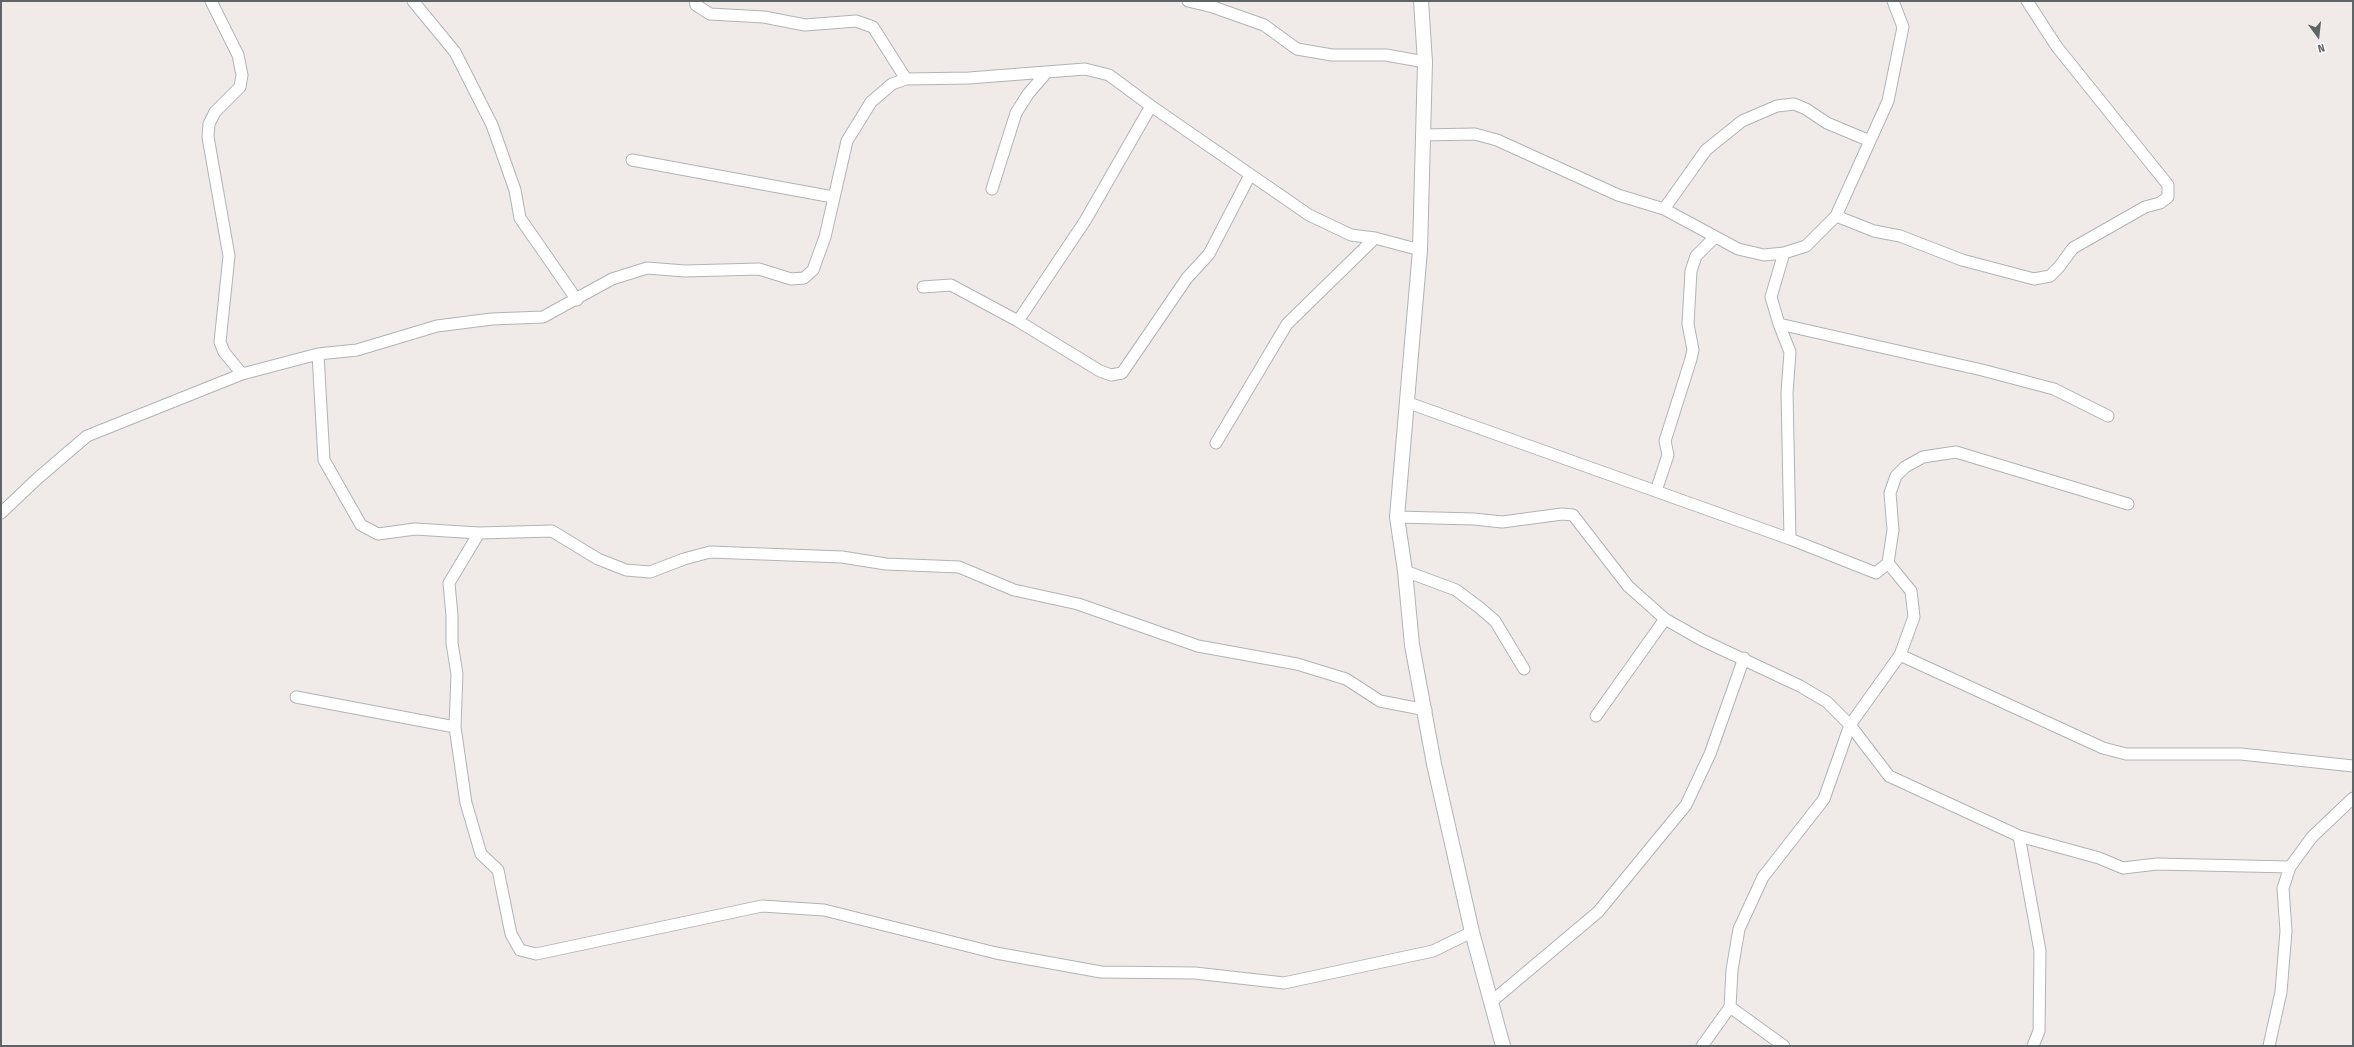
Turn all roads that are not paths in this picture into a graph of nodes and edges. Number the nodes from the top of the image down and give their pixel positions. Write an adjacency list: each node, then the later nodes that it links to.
1 (211, 1): 32 (street)
2 (413, 1): 28 (street)
3 (695, 1): 13 (street)
4 (1188, 1): 9 (street)
5 (1227, 1): 10 (street)
6 (1421, 1): 11 (street)
7 (1893, 1): 16 (street)
8 (2027, 1): 22 (street)
9 (1203, 3): 10 (street)
10 (1236, 14): 11 (street)
11 (1425, 62): 15 (street)
12 (1047, 72): 13 (street); 14 (street); 19 (street)
13 (906, 79): 20 (street)
14 (1151, 106): 18 (street); 29 (street)
15 (1423, 135): 21 (street); 25 (street)
16 (1870, 141): 21 (street); 22 (street)
17 (632, 160): 20 (street)
18 (1250, 175): 23 (street); 29 (street)
19 (992, 189)
20 (833, 197): 28 (street)
21 (1664, 209): 24 (street)
22 (1836, 216): 26 (street)
23 (1375, 238): 25 (street); 35 (street)
24 (1714, 238): 26 (street); 36 (street)
25 (1420, 250): 33 (street)
26 (1784, 254): 30 (street)
27 (923, 287): 29 (street)
28 (577, 300): 31 (street)
29 (1018, 321)
30 (1779, 324): 34 (street); 41 (street)
31 (318, 354): 32 (street); 40 (street)
32 (242, 374): 38 (street)
33 (1406, 402): 36 (street); 39 (street)
34 (2108, 416)
35 (1216, 443)
36 (1656, 491): 41 (street)
37 (2128, 504): 42 (street)
38 (1, 514)
39 (1396, 517): 43 (street); 44 (street)
40 (479, 533): 49 (street); 52 (street)
41 (1790, 539): 42 (street)
42 (1888, 563): 45 (street)
43 (1405, 571): 47 (street); 49 (street)
44 (1665, 619): 46 (street); 50 (street)
45 (1900, 655): 51 (street); 53 (street)
46 (1744, 658): 51 (street); 58 (street)
47 (1524, 669)
48 (296, 697): 52 (street)
49 (1426, 710): 57 (street)
50 (1596, 716)
51 (1850, 725): 55 (street); 59 (street)
52 (455, 727): 57 (street)
53 (2353, 766)
54 (2353, 798): 56 (street)
55 (2019, 836): 56 (street); 63 (street)
56 (2290, 867): 64 (street)
57 (1472, 932): 58 (street)
58 (1491, 1002): 60 (street)
59 (1730, 1007): 61 (street); 62 (street)
60 (1504, 1045)
61 (1702, 1046)
62 (1784, 1046)
63 (2033, 1046)
64 (2270, 1046)

